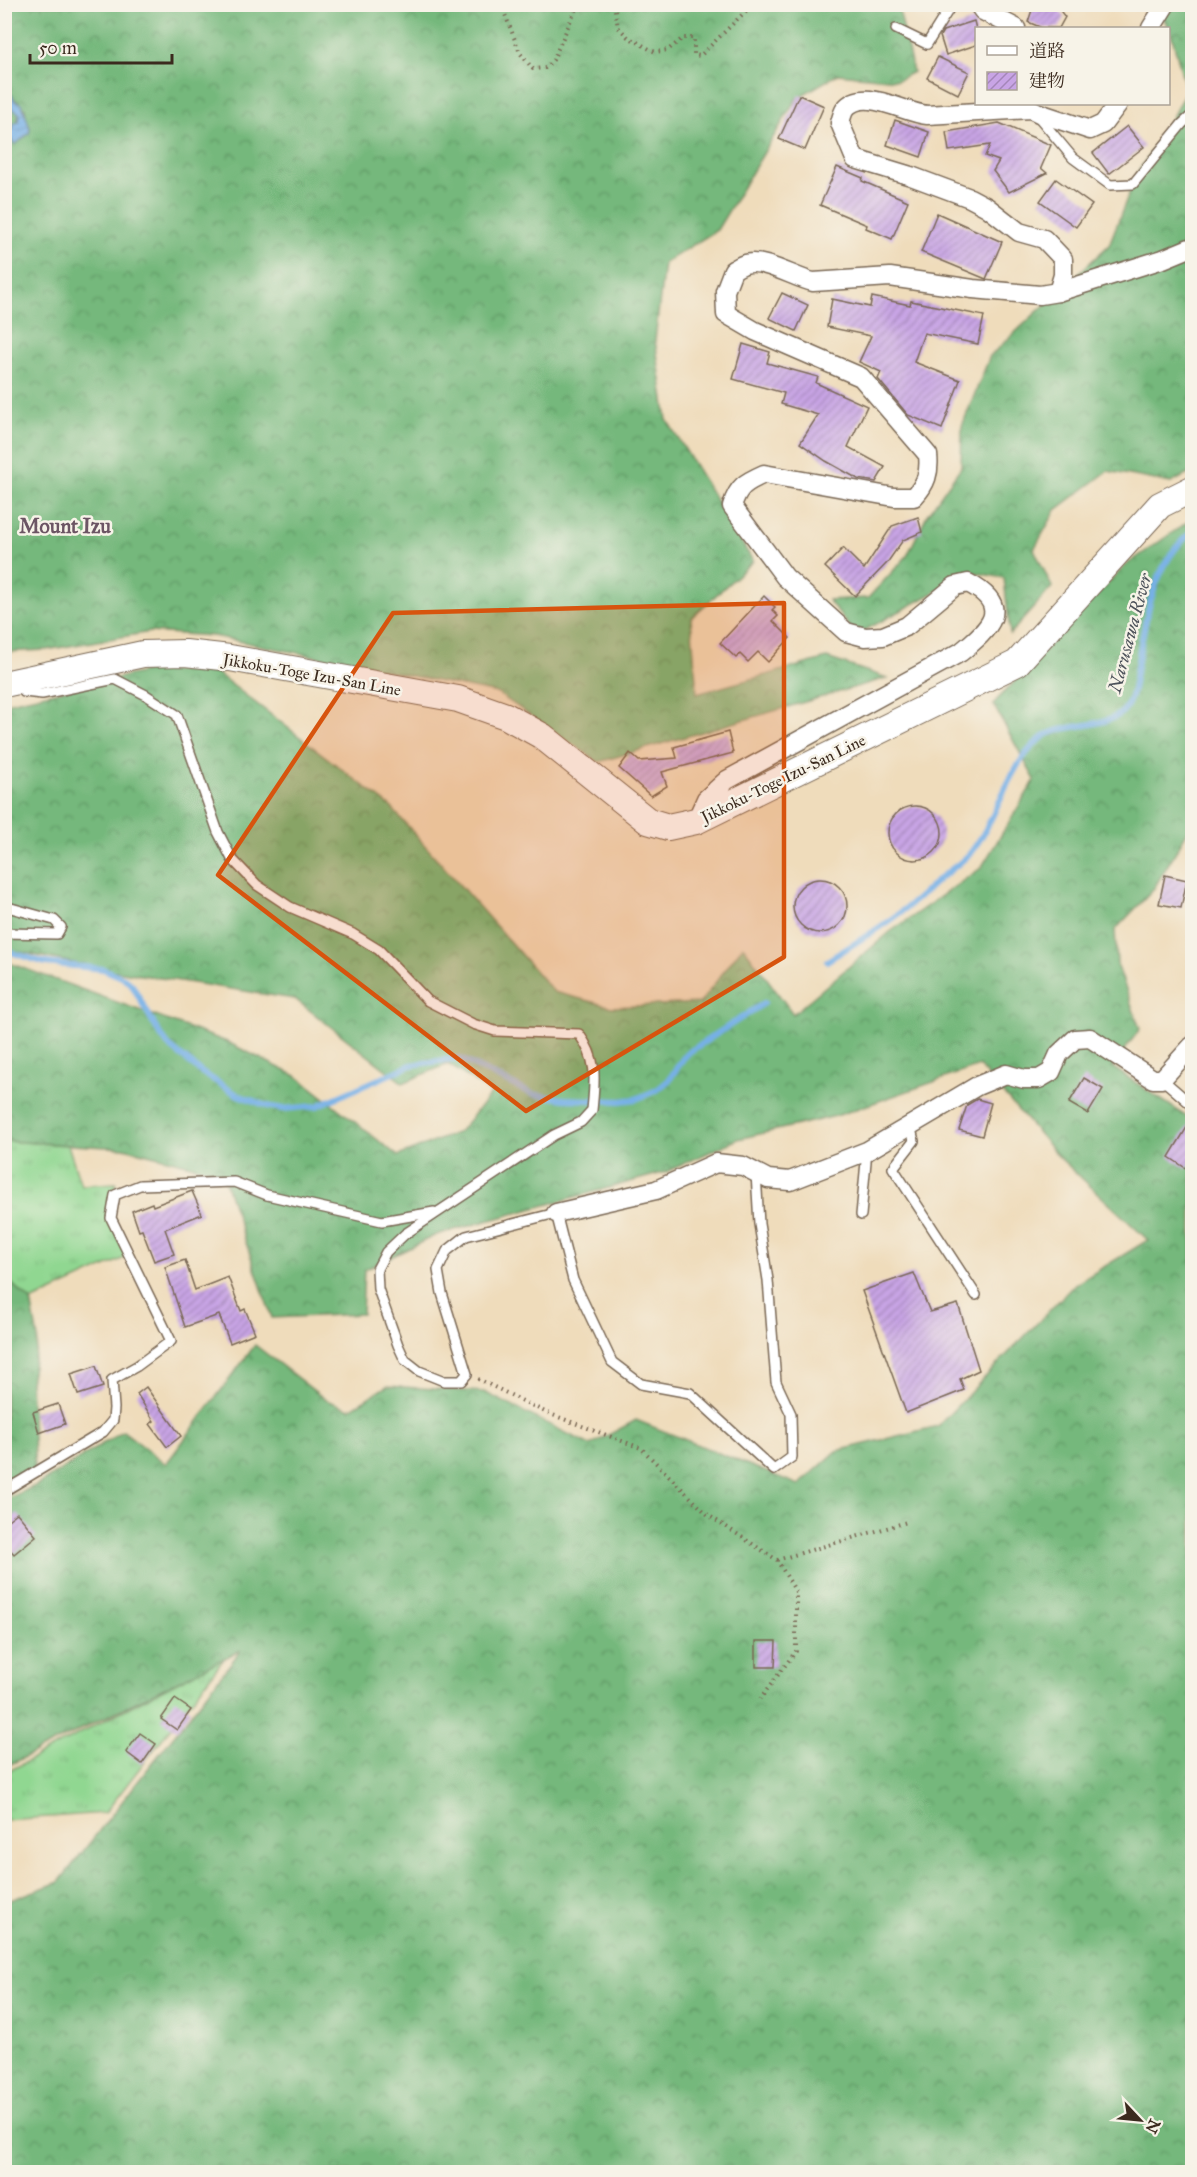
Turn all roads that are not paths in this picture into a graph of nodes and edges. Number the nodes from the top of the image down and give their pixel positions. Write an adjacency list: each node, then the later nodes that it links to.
1 (952, 4): 6 (lane)
2 (978, 4): 4 (street)
3 (1166, 4): 5 (street)
4 (1014, 27)
5 (1151, 27)
6 (897, 29)
7 (1117, 105): 8 (street)
8 (1031, 109): 9 (lane); 11 (street)
9 (1192, 115)
10 (1192, 247): 11 (street)
11 (1058, 292): 14 (street)
12 (1192, 489): 14 (main road, Jikkoku-Toge Izu-San Line)
13 (11, 683): 14 (main road, Jikkoku-Toge Izu-San Line); 23 (lane)
14 (696, 821)
15 (4, 906): 16 (lane)
16 (4, 933)
17 (1192, 1046): 18 (street)
18 (1162, 1079): 19 (lane); 20 (street)
19 (1192, 1105)
20 (910, 1125): 21 (street); 26 (lane)
21 (867, 1151): 22 (street); 25 (lane)
22 (756, 1173): 24 (street); 24 (lane)
23 (436, 1212): 24 (lane); 27 (lane)
24 (556, 1213)
25 (861, 1215)
26 (976, 1295)
27 (4, 1491)

